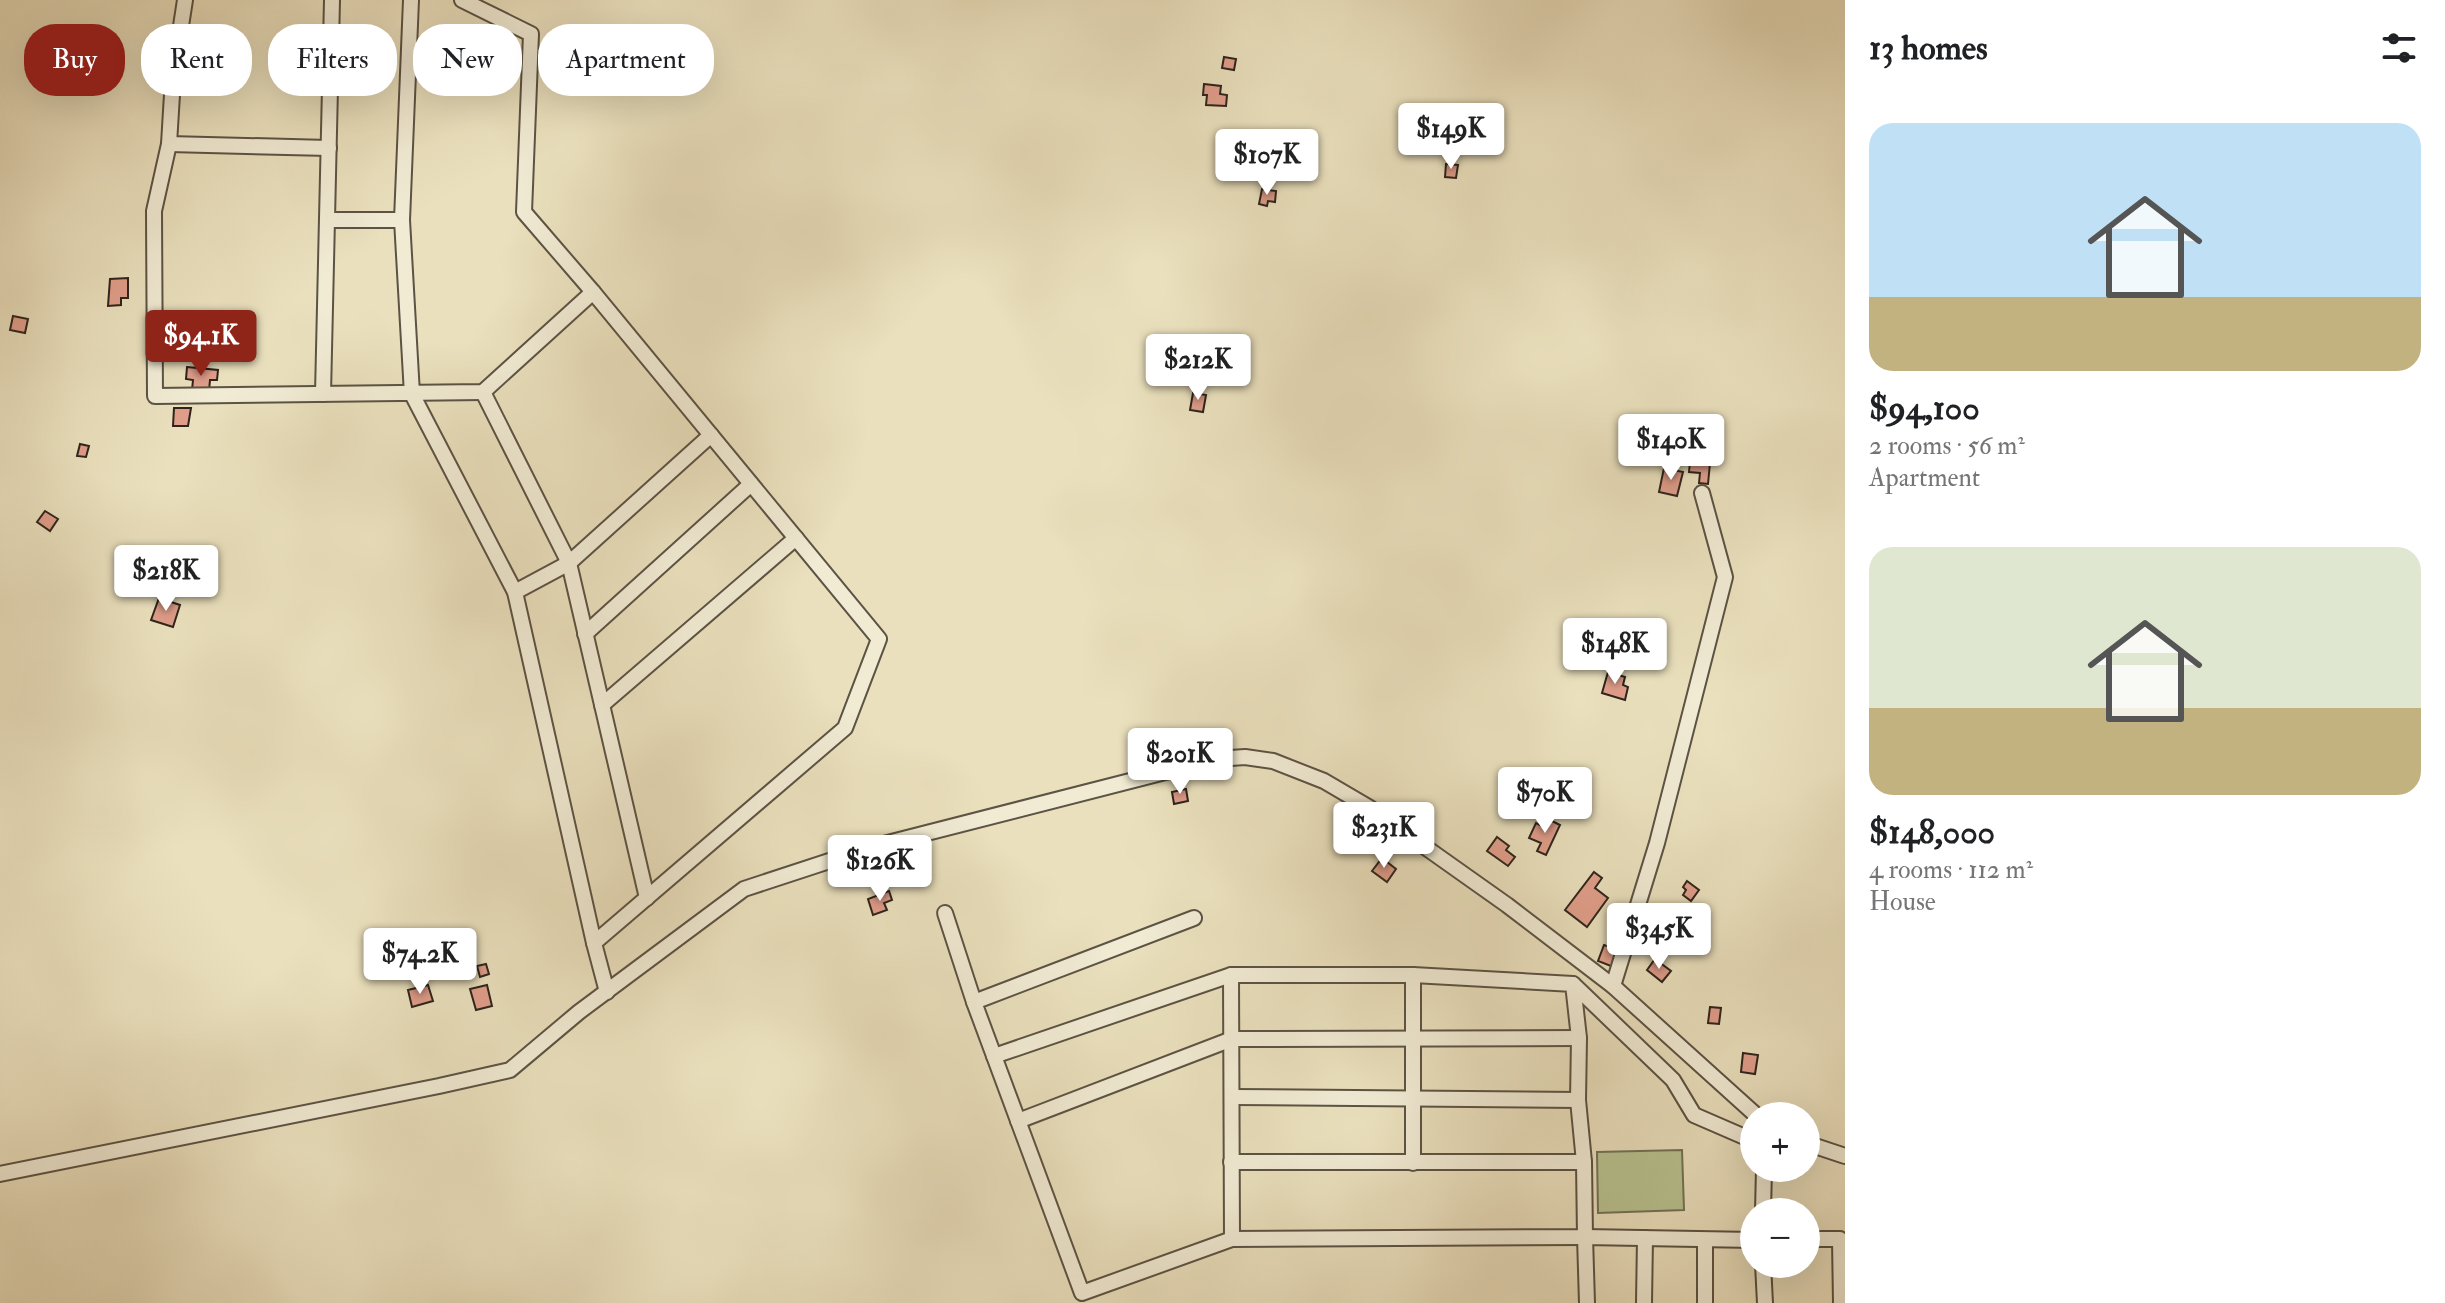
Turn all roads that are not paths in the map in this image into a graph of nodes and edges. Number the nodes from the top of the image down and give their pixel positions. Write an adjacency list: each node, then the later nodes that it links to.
1 (185, 0): 5 (street)
2 (332, 0): 6 (street)
3 (411, 0): 8 (street)
4 (462, 0): 9 (street)
5 (169, 144): 6 (street); 11 (street)
6 (329, 148): 7 (street)
7 (327, 220): 8 (street); 11 (street)
8 (402, 220): 12 (street)
9 (593, 292): 10 (street); 13 (street)
10 (483, 392): 12 (street); 17 (street)
11 (323, 394): 12 (street)
12 (412, 394): 18 (street)
13 (711, 435): 14 (street); 17 (street)
14 (751, 484): 16 (street); 19 (street)
15 (1702, 493): 28 (street)
16 (796, 538): 20 (street); 21 (street)
17 (569, 563): 18 (street); 19 (street)
18 (515, 592): 24 (street)
19 (585, 634): 20 (street)
20 (602, 705): 21 (street)
21 (647, 898): 24 (street)
22 (945, 913): 30 (street)
23 (1194, 918): 30 (street)
24 (594, 943): 29 (street)
25 (1231, 975): 26 (street); 33 (street); 34 (street)
26 (1413, 975): 27 (street); 31 (street)
27 (1573, 984): 32 (street); 40 (street)
28 (1613, 986): 29 (street); 38 (street)
29 (607, 992): 46 (street)
30 (974, 1002): 34 (street)
31 (1413, 1038): 32 (street); 33 (street); 36 (street)
32 (1579, 1038): 37 (street)
33 (1232, 1039): 35 (street); 39 (street)
34 (994, 1056): 39 (street)
35 (1233, 1097): 36 (street); 43 (street)
36 (1413, 1098): 37 (street); 45 (street)
37 (1578, 1100): 44 (street)
38 (1741, 1102)
39 (1018, 1121): 49 (street)
40 (1740, 1135)
41 (1820, 1148): 42 (street)
42 (1845, 1156)
43 (1231, 1162): 45 (street); 49 (street)
44 (1584, 1162): 45 (street); 47 (street)
45 (1413, 1163)
46 (0, 1174)
47 (1585, 1237): 48 (street); 49 (street); 54 (street)
48 (1645, 1238): 51 (street); 55 (street)
49 (1232, 1239)
50 (1820, 1239): 58 (street)
51 (1705, 1240): 52 (street); 56 (street)
52 (1740, 1240)
53 (1764, 1278): 57 (street)
54 (1587, 1303)
55 (1644, 1303)
56 (1705, 1303)
57 (1765, 1303)
58 (1841, 1303)

